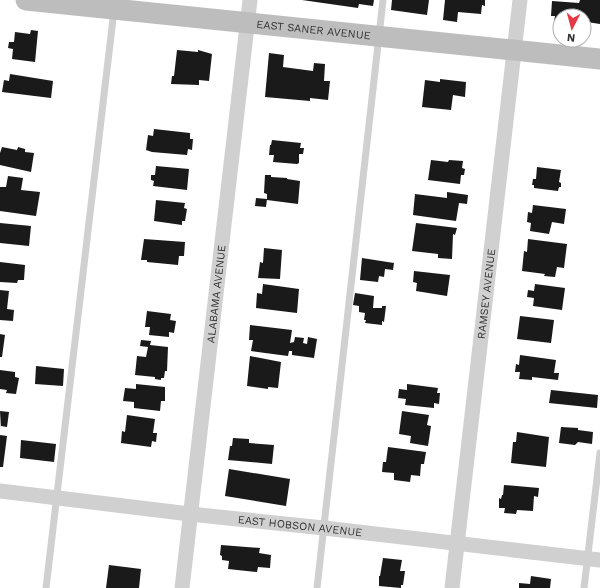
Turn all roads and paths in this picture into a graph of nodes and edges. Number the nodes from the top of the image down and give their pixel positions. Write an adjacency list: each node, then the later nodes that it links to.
1 (26, 0): 5 (street, EAST SANER AVENUE)
2 (250, 0): 6 (street, ALABAMA AVENUE)
3 (383, 0): 7 (lane)
4 (520, 0): 8 (street, RAMSEY AVENUE)
5 (115, 5): 6 (street, EAST SANER AVENUE); 12 (lane)
6 (248, 24): 7 (street, EAST SANER AVENUE); 13 (street, ALABAMA AVENUE)
7 (379, 37): 8 (street, EAST SANER AVENUE); 14 (lane)
8 (514, 51): 9 (street, EAST SANER AVENUE); 15 (street, RAMSEY AVENUE)
9 (600, 59)
10 (600, 453): 16 (lane)
11 (0, 491): 12 (street, EAST HOBSON AVENUE)
12 (56, 497): 13 (street, EAST HOBSON AVENUE); 17 (lane)
13 (190, 514): 14 (street, EAST HOBSON AVENUE); 18 (street, ALABAMA AVENUE)
14 (324, 528): 15 (street, EAST HOBSON AVENUE); 19 (lane)
15 (457, 544): 16 (street, EAST HOBSON AVENUE); 20 (street, RAMSEY AVENUE)
16 (594, 560): 21 (lane)
17 (46, 588)
18 (182, 588)
19 (317, 588)
20 (452, 588)
21 (584, 588)

